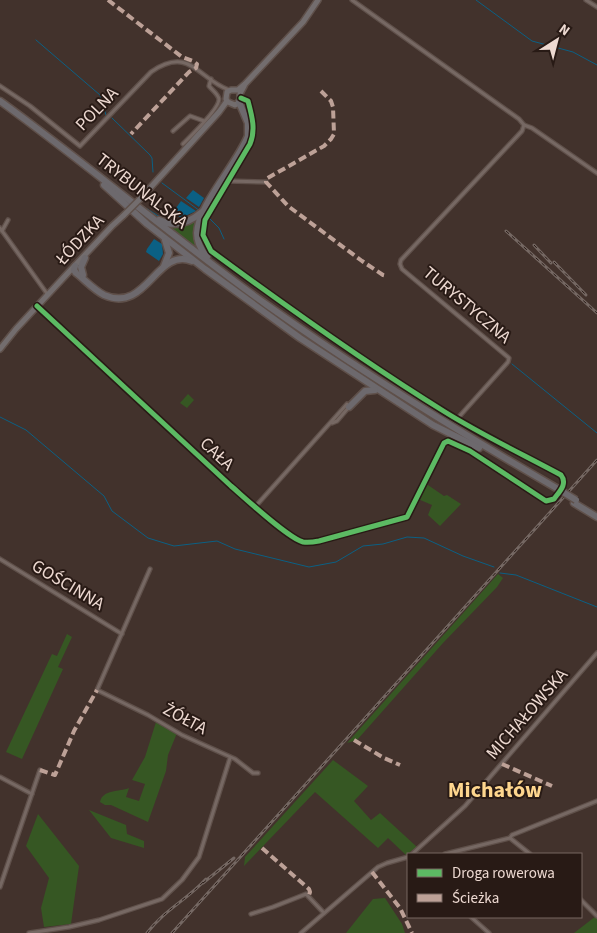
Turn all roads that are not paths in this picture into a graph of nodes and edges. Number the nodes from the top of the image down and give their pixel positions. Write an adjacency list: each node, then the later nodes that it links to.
1 (318, 0): 8 (main road)
2 (352, 0): 12 (street)
3 (586, 0): 4 (street)
4 (597, 7)
5 (211, 79): 6 (street, POLNA); 7 (street, POLNA); 11 (street)
6 (0, 86)
7 (228, 92): 8 (main road); 8 (main road)
8 (236, 99): 16 (street); 20 (highway); 21 (main road, ŁÓDZKA, bridge)
9 (0, 101): 19 (highway, TRYBUNALSKA)
10 (0, 106): 18 (highway, TRYBUNALSKA)
11 (204, 121): 13 (street); 14 (street)
12 (524, 125): 15 (street); 36 (street, TURYSTYCZNA)
13 (173, 131)
14 (183, 144)
15 (597, 173)
16 (228, 181): 17 (street); 36 (street)
17 (266, 182)
18 (104, 186): 24 (highway); 37 (highway, TRYBUNALSKA)
19 (136, 206): 20 (highway); 29 (highway, TRYBUNALSKA)
20 (203, 211): 29 (highway)
21 (124, 215): 25 (main road, ŁÓDZKA); 28 (main road, ŁÓDZKA)
22 (8, 220): 23 (street)
23 (1, 230): 30 (street)
24 (159, 234): 26 (highway); 27 (highway)
25 (85, 258): 28 (main road, ŁÓDZKA); 28 (highway)
26 (163, 267): 27 (highway); 28 (highway)
27 (205, 269): 33 (highway)
28 (75, 271): 30 (main road, ŁÓDZKA)
29 (221, 271): 38 (highway, TRYBUNALSKA)
30 (48, 295): 31 (main road, ŁÓDZKA)
31 (37, 306): 32 (main road, ŁÓDZKA); 40 (street, CAŁA)
32 (0, 349)
33 (354, 375): 34 (highway); 35 (highway)
34 (381, 392): 35 (highway); 37 (highway)
35 (348, 406): 40 (street)
36 (457, 419): 40 (street, CAŁA)
37 (478, 448): 38 (highway, TRYBUNALSKA)
38 (557, 491): 39 (highway, TRYBUNALSKA)
39 (575, 502): 41 (highway, TRYBUNALSKA); 42 (highway, TRYBUNALSKA)
40 (255, 507)
41 (597, 512)
42 (597, 516)
43 (0, 560): 45 (street, GOŚCINNA)
44 (150, 569): 45 (street)
45 (122, 634): 47 (street, ŻÓŁTA)
46 (597, 654): 54 (street, MICHAŁOWSKA)
47 (230, 758): 49 (street, ŻÓŁTA); 64 (street)
48 (40, 770): 51 (street)
49 (258, 773)
50 (0, 777): 51 (street)
51 (32, 794): 58 (street)
52 (597, 801): 53 (street)
53 (510, 838): 55 (street); 56 (street)
54 (413, 853)
55 (450, 853)
56 (529, 853)
57 (407, 858): 60 (street)
58 (0, 887)
59 (582, 901): 62 (street)
60 (324, 913): 61 (street); 65 (street)
61 (251, 914)
62 (597, 916)
63 (471, 918): 66 (street)
64 (29, 933)
65 (301, 933)
66 (489, 933)

